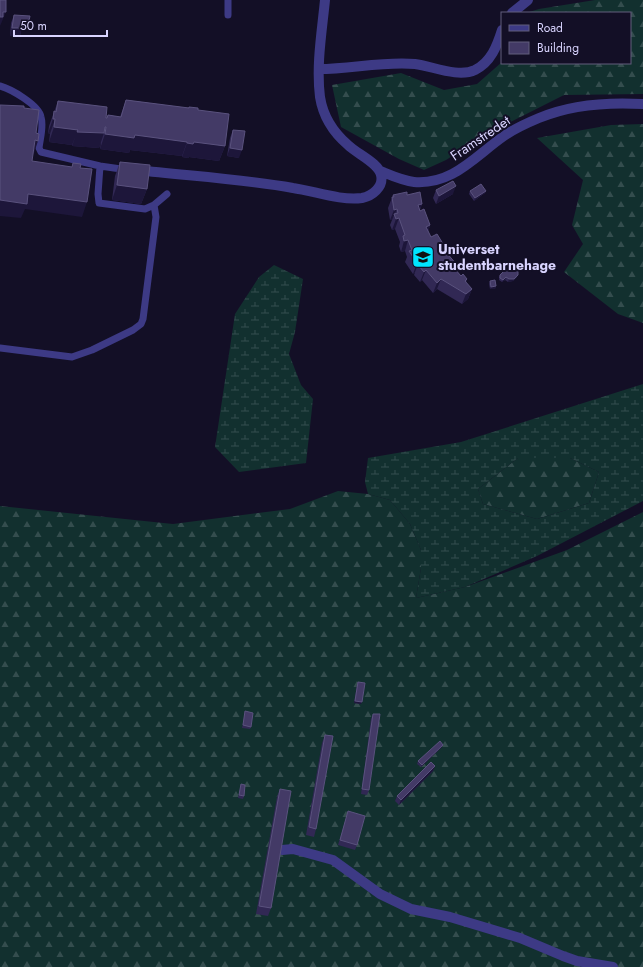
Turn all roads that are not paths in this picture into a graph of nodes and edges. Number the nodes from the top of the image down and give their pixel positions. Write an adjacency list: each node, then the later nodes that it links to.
1 (228, 0): 5 (lane)
2 (325, 0): 7 (street, Framstredet)
3 (528, 0): 4 (street)
4 (513, 12)
5 (228, 15)
6 (501, 34): 7 (street)
7 (319, 69): 12 (street, Framstredet)
8 (0, 86): 10 (lane)
9 (643, 104): 12 (street, Framstredet)
10 (100, 166): 11 (lane); 14 (lane)
11 (121, 169): 12 (street)
12 (380, 171)
13 (167, 194): 14 (lane)
14 (154, 205): 15 (lane)
15 (0, 348)
16 (282, 850): 17 (street)
17 (613, 967)

